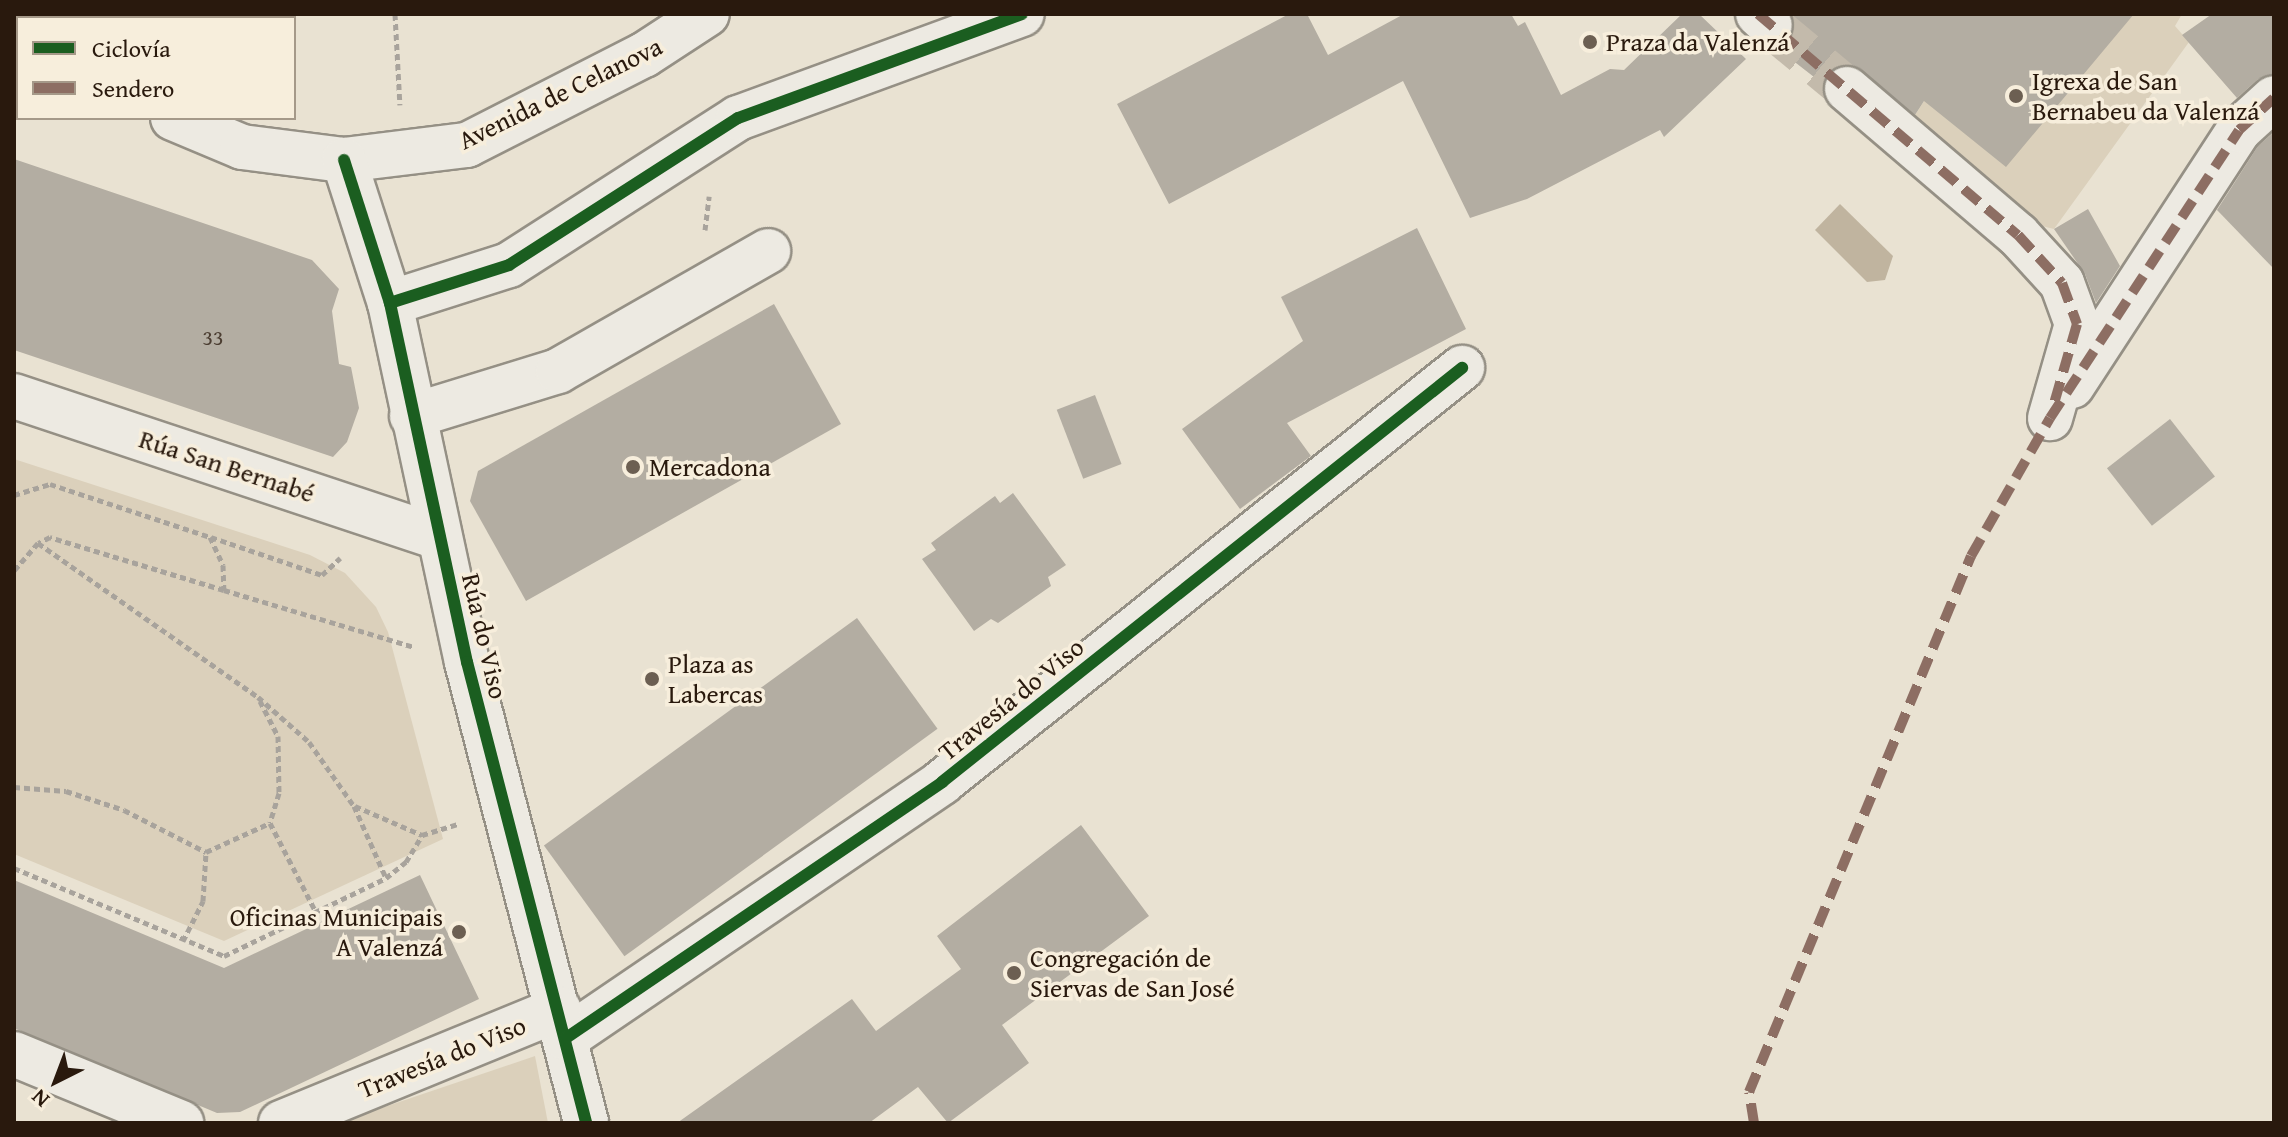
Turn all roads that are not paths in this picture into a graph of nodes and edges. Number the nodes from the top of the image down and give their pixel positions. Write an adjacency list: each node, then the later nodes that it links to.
1 (707, 14): 6 (street, Avenida de Celanova)
2 (1022, 14): 8 (street)
3 (1847, 89): 4 (street)
4 (2274, 98)
5 (178, 120): 6 (street, Avenida de Celanova)
6 (344, 160): 8 (street, Rúa do Viso)
7 (768, 251): 11 (street)
8 (390, 303): 11 (street, Rúa do Viso)
9 (1462, 368): 13 (street, Travesía do Viso)
10 (14, 396): 12 (street, Rúa San Bernabé)
11 (412, 416): 12 (street, Rúa do Viso)
12 (439, 537): 13 (street, Rúa do Viso)
13 (563, 1024): 16 (street, Travesía do Viso); 17 (street, Rúa do Viso)
14 (14, 1054): 15 (street)
15 (181, 1123)
16 (281, 1123)
17 (586, 1123)

